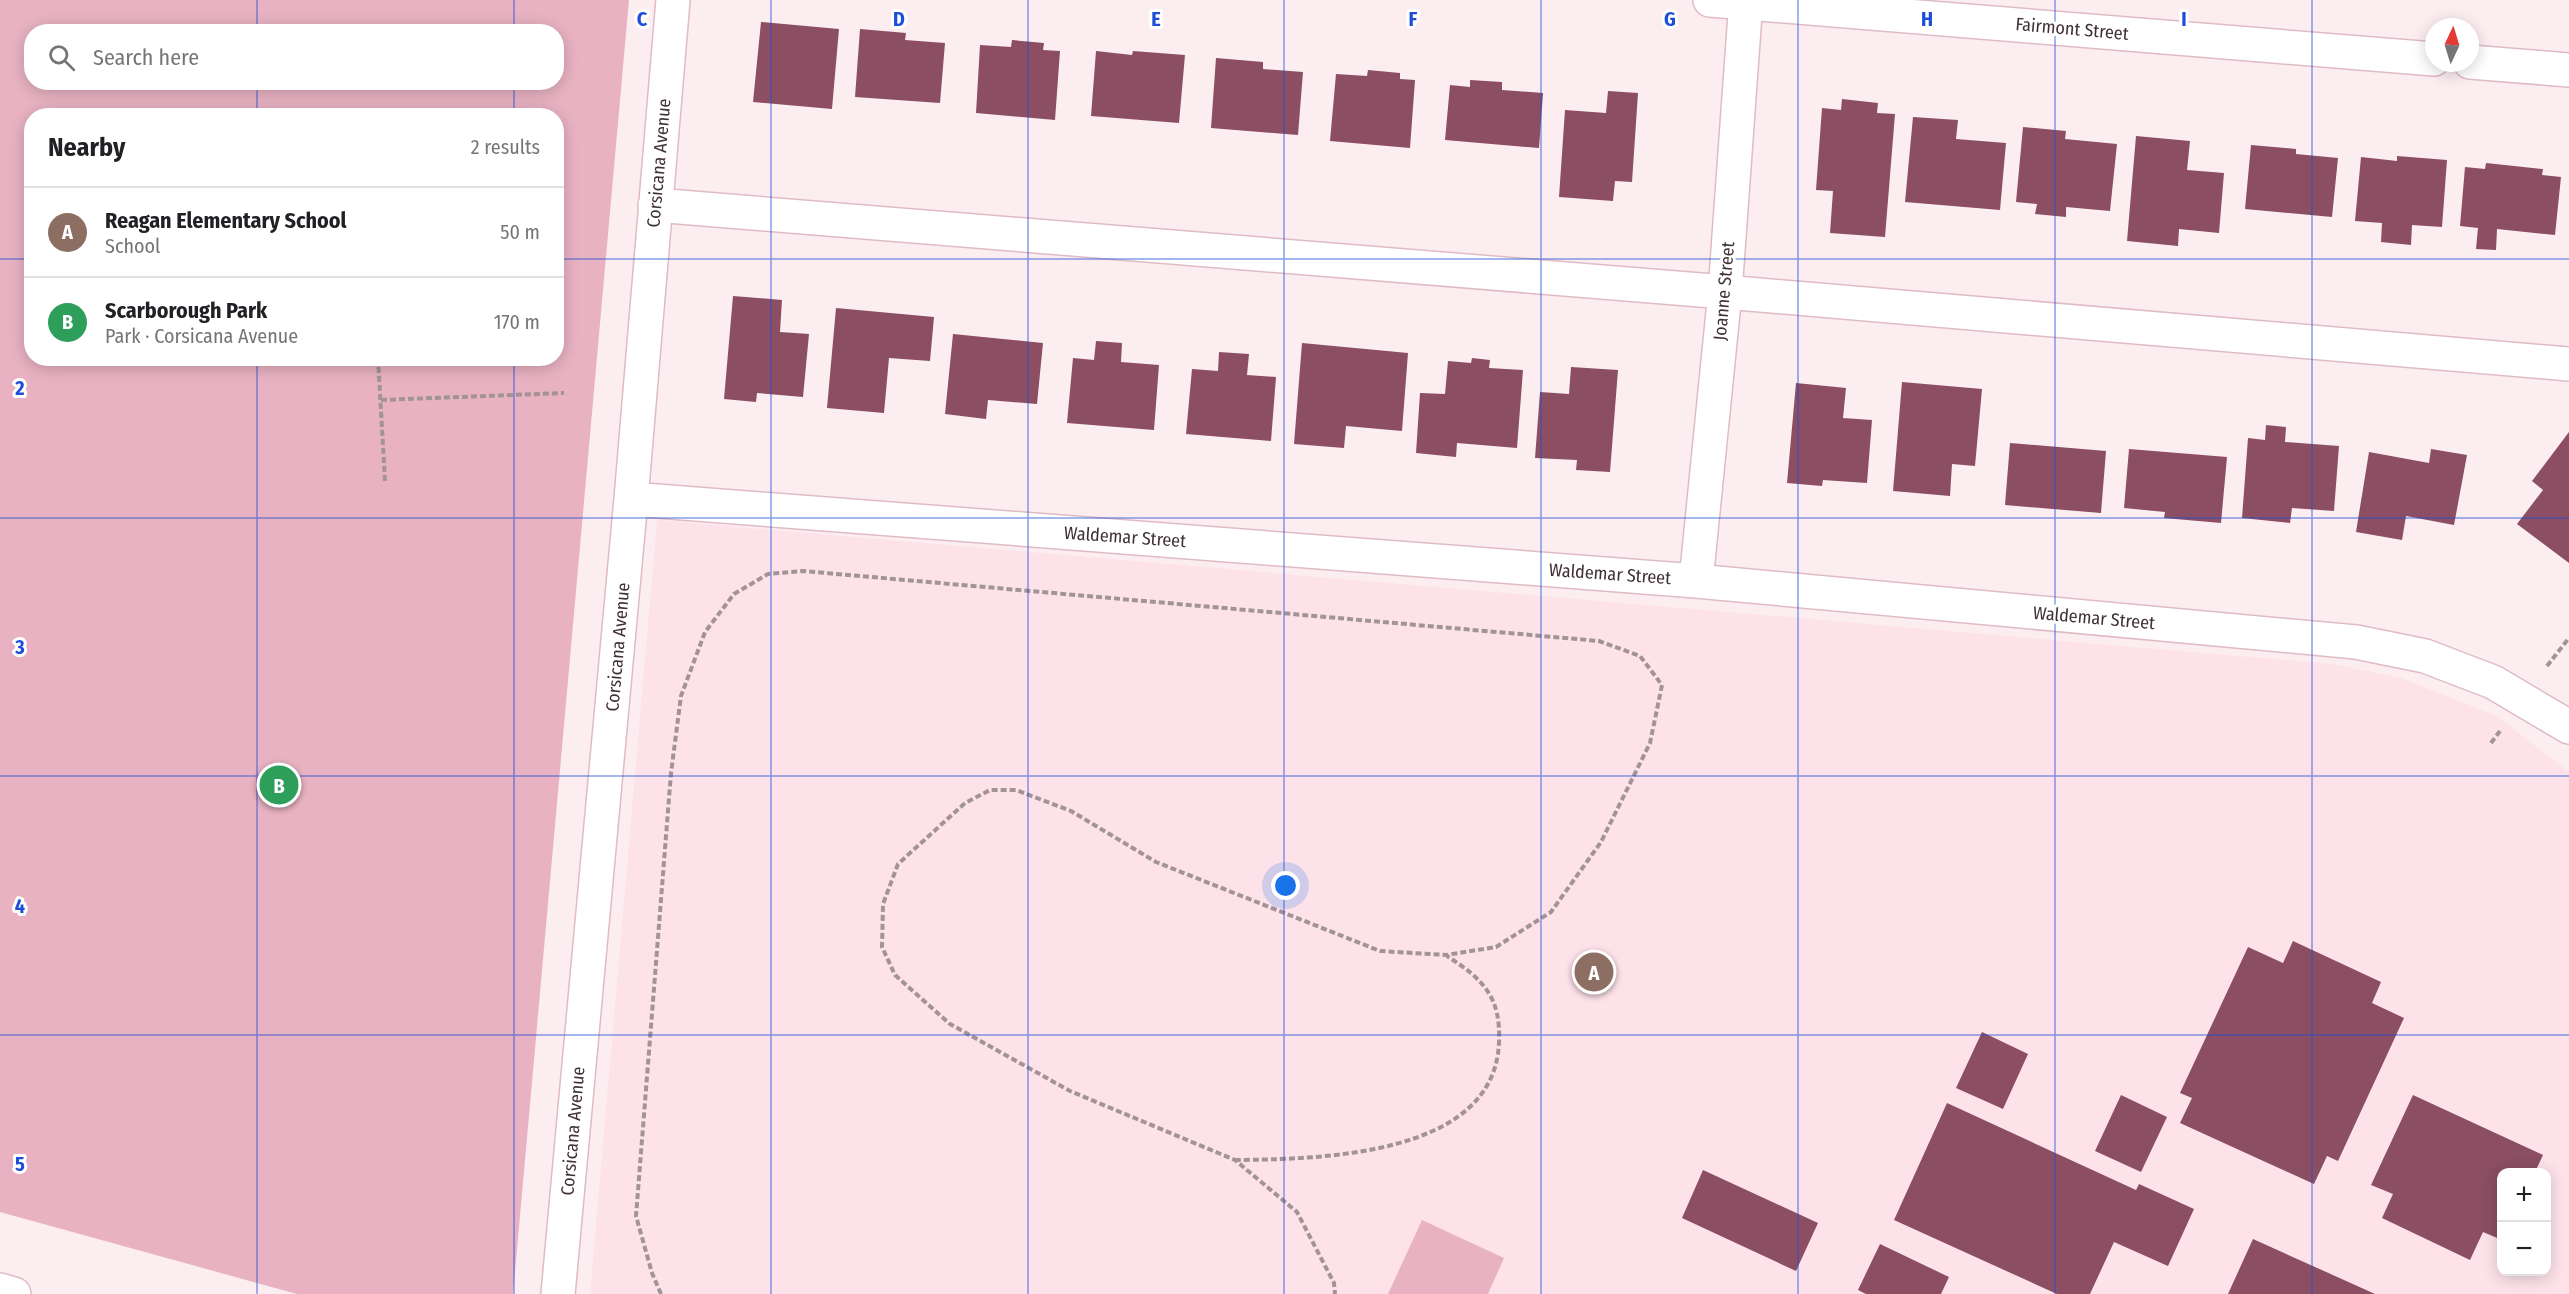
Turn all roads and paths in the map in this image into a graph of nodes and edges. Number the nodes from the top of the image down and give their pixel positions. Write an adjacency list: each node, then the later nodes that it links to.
1 (673, 0): 7 (street, Corsicana Avenue)
2 (1710, 0): 3 (street, Fairmont Street)
3 (1746, 1): 4 (street, Fairmont Street); 8 (street, Joanne Street)
4 (2425, 58)
5 (2479, 63): 6 (street)
6 (2569, 70)
7 (655, 205): 8 (street); 14 (street, Corsicana Avenue)
8 (1725, 291): 9 (street); 15 (street, Joanne Street)
9 (2569, 364)
10 (379, 366): 12 (path)
11 (564, 393): 12 (path)
12 (381, 400): 13 (path)
13 (385, 481)
14 (631, 499): 15 (street, Waldemar Street); 25 (street, Corsicana Avenue)
15 (1696, 581): 18 (street, Waldemar Street)
16 (2569, 638): 17 (path)
17 (2547, 666)
18 (2569, 727)
19 (2500, 731): 20 (path)
20 (2491, 743)
21 (1446, 956): 22 (path); 22 (path); 26 (path)
22 (1235, 1160): 27 (path)
23 (0, 1290): 24 (street)
24 (14, 1294)
25 (558, 1294)
26 (661, 1294)
27 (1335, 1294)

